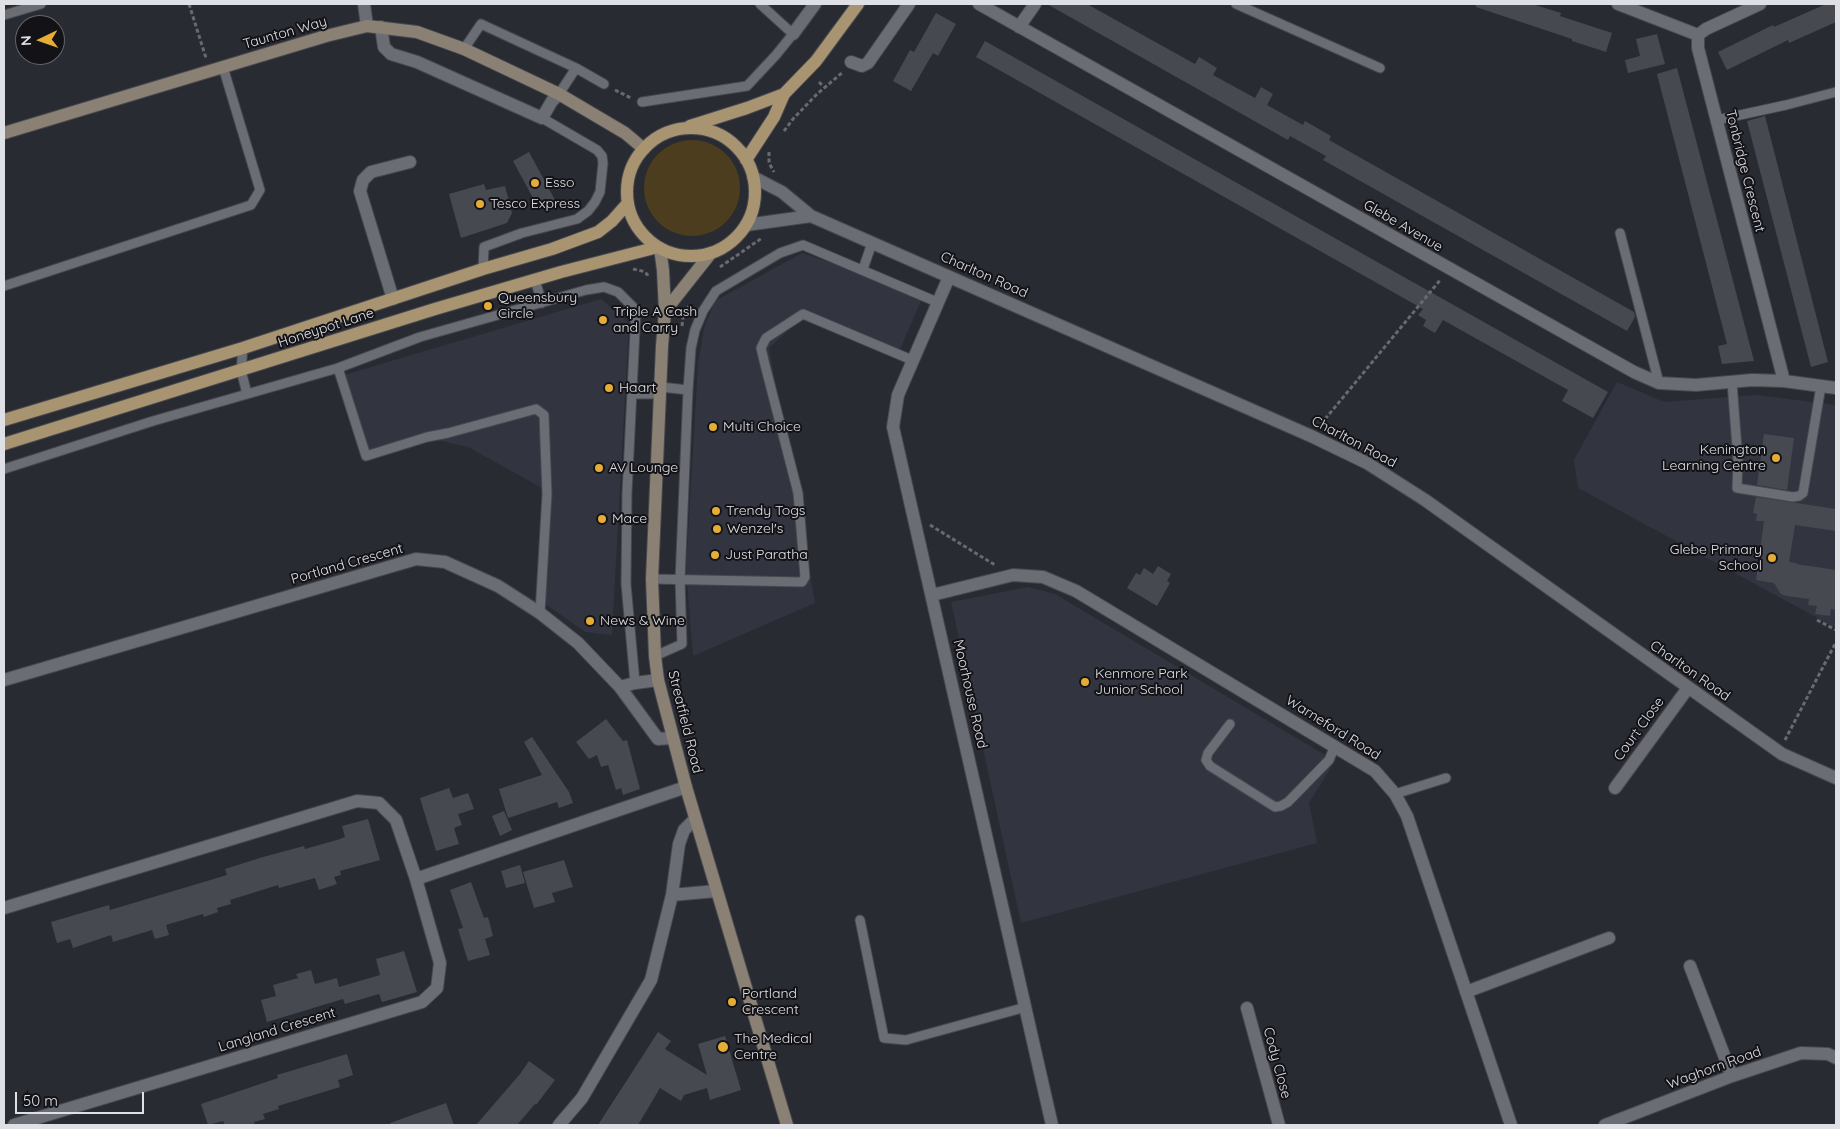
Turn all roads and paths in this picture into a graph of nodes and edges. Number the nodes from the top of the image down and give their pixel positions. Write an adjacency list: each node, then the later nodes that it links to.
1 (41, 4): 13 (lane)
2 (189, 4): 24 (path)
3 (364, 4): 14 (street)
4 (760, 4): 17 (lane)
5 (815, 4): 17 (street)
6 (858, 4): 30 (main road)
7 (909, 4): 20 (street)
8 (979, 4): 16 (street, Glebe Avenue)
9 (1035, 4): 16 (street)
10 (1236, 4): 23 (lane)
11 (1760, 4): 18 (street)
12 (1626, 5): 18 (street)
13 (4, 15)
14 (367, 26): 15 (street, Taunton Way); 21 (street, Taunton Way)
15 (381, 27): 19 (street, Taunton Way); 32 (street)
16 (1019, 27): 52 (street, Glebe Avenue)
17 (793, 34): 31 (lane)
18 (1698, 35): 33 (street, Tonbridge Crescent)
19 (464, 50): 22 (lane); 29 (street, Taunton Way)
20 (852, 62): 27 (path)
21 (223, 67): 24 (street, Taunton Way); 55 (lane)
22 (576, 68): 26 (lane); 29 (lane)
23 (1380, 68)
24 (210, 71): 35 (street, Taunton Way)
25 (819, 82): 27 (path)
26 (604, 84): 31 (path)
27 (824, 87): 36 (path)
28 (1836, 92): 33 (lane)
29 (559, 94): 32 (street); 37 (street, Taunton Way)
30 (784, 94): 34 (main road); 39 (main road)
31 (642, 102)
32 (542, 118): 50 (lane)
33 (1717, 120): 65 (street, Tonbridge Crescent)
34 (683, 128): 37 (main road); 39 (main road)
35 (4, 133)
36 (782, 135)
37 (644, 148): 43 (main road)
38 (772, 148): 42 (path)
39 (746, 160): 41 (main road)
40 (410, 162): 56 (street)
41 (753, 177): 44 (street, Charlton Road); 45 (main road)
42 (780, 178)
43 (628, 203): 48 (main road); 50 (main road, Honeypot Lane)
44 (811, 216): 45 (street); 47 (street, Charlton Road)
45 (746, 225): 49 (main road)
46 (1620, 233): 66 (lane)
47 (872, 243): 51 (lane); 53 (street, Charlton Road)
48 (659, 247): 49 (main road); 54 (main road, Honeypot Lane); 59 (street, Streatfield Road)
49 (711, 253): 59 (street)
50 (483, 269): 56 (main road, Honeypot Lane)
51 (863, 269): 57 (lane); 69 (lane)
52 (1450, 269): 66 (street, Glebe Avenue); 74 (path)
53 (949, 276): 57 (street, Moorhouse Road); 74 (street, Charlton Road)
54 (535, 280): 58 (lane); 63 (main road, Honeypot Lane)
55 (4, 286)
56 (393, 298): 60 (main road, Honeypot Lane)
57 (937, 302): 61 (street, Moorhouse Road)
58 (542, 303): 62 (lane); 72 (lane)
59 (665, 311): 70 (street, Streatfield Road)
60 (243, 348): 63 (lane); 73 (main road, Honeypot Lane)
61 (912, 360): 77 (street, Moorhouse Road); 80 (lane)
62 (338, 368): 71 (lane); 82 (lane)
63 (241, 370): 71 (lane); 75 (main road, Honeypot Lane)
64 (1732, 382): 65 (street, Glebe Avenue); 66 (street, Glebe Avenue); 67 (lane)
65 (1784, 382): 67 (street, Glebe Avenue)
66 (1659, 383)
67 (1820, 386): 68 (street, Glebe Avenue)
68 (1836, 388)
69 (688, 390): 70 (lane); 80 (lane)
70 (661, 391): 72 (lane); 79 (street, Streatfield Road)
71 (247, 394): 76 (lane)
72 (633, 394): 89 (lane)
73 (4, 420)
74 (1311, 436): 91 (street, Charlton Road)
75 (4, 444)
76 (4, 469)
77 (913, 514): 78 (path); 81 (street, Moorhouse Road)
78 (1013, 576): 81 (street, Warneford Road); 94 (street, Warneford Road)
79 (652, 579): 80 (lane); 86 (street, Streatfield Road)
80 (680, 580): 86 (lane)
81 (932, 595): 110 (street, Moorhouse Road)
82 (540, 613): 87 (street, Portland Crescent); 90 (street, Portland Crescent)
83 (1817, 620): 84 (path)
84 (1836, 630)
85 (1836, 642): 95 (path)
86 (655, 656): 88 (street, Streatfield Road)
87 (4, 680)
88 (658, 680): 89 (street); 93 (street, Streatfield Road)
89 (636, 683): 90 (street)
90 (620, 687): 93 (street, Portland Crescent)
91 (1688, 688): 95 (street, Charlton Road); 99 (street, Court Close)
92 (1230, 724): 94 (lane)
93 (672, 738): 98 (street, Streatfield Road)
94 (1335, 746): 100 (street, Warneford Road)
95 (1779, 752): 97 (street, Charlton Road)
96 (1446, 778): 100 (lane)
97 (1836, 778)
98 (686, 787): 101 (street, Streatfield Road); 102 (street)
99 (1614, 788)
100 (1395, 794): 109 (street, Warneford Road)
101 (695, 818): 103 (street, Streatfield Road); 104 (street)
102 (416, 880): 105 (street, Langland Crescent); 114 (street, Langland Crescent)
103 (716, 891): 104 (street); 116 (street, Streatfield Road)
104 (672, 894): 115 (street)
105 (4, 908)
106 (860, 920): 110 (lane)
107 (1609, 938): 109 (street)
108 (1690, 966): 113 (street)
109 (1466, 992): 119 (street, Warneford Road)
110 (1026, 1007): 117 (street, Moorhouse Road)
111 (1246, 1008): 118 (street, Cody Close)
112 (1836, 1058): 113 (street, Waghorn Road)
113 (1732, 1076): 120 (street, Waghorn Road)
114 (14, 1125)
115 (559, 1125)
116 (787, 1125)
117 (1052, 1125)
118 (1279, 1125)
119 (1511, 1125)
120 (1605, 1125)

